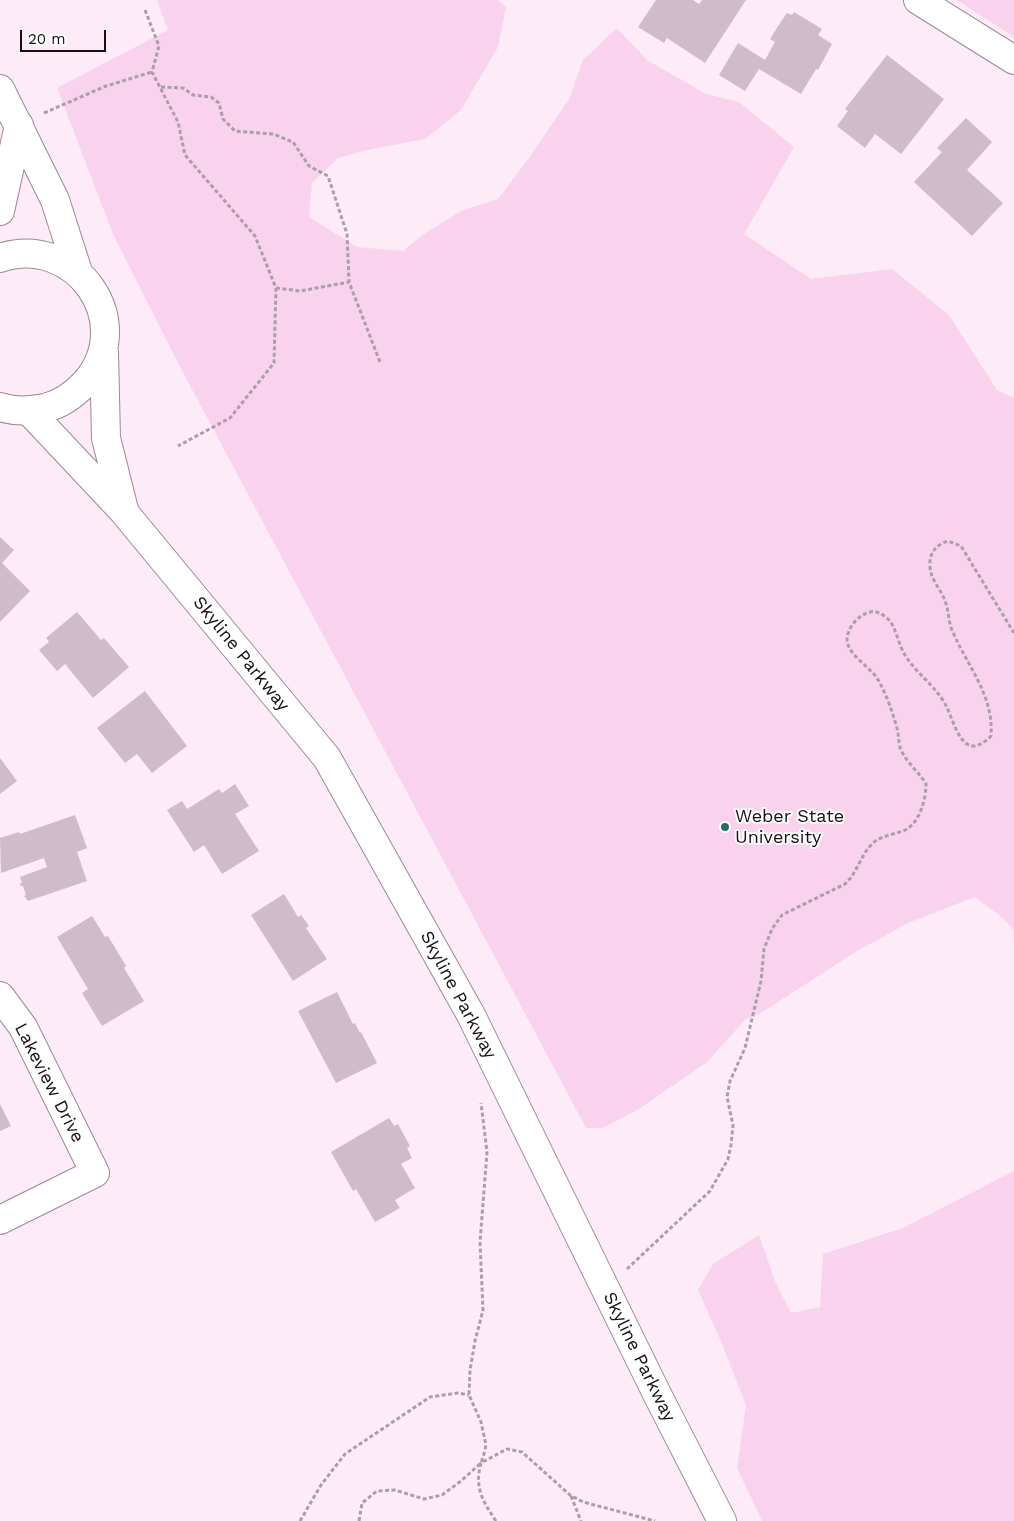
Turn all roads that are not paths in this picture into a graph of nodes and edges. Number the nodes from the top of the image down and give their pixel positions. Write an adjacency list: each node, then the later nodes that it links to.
1 (918, 0): 2 (street)
2 (1014, 60)
3 (0, 90): 4 (street)
4 (18, 125): 5 (street); 7 (street)
5 (0, 211)
6 (0, 258): 7 (street)
7 (78, 272): 8 (street, Skyline Parkway)
8 (104, 346): 9 (street); 10 (street, Skyline Parkway)
9 (9, 410): 10 (street, Skyline Parkway)
10 (124, 512): 13 (street, Skyline Parkway)
11 (0, 996): 12 (street, Lakeview Drive)
12 (0, 1220)
13 (722, 1521)

